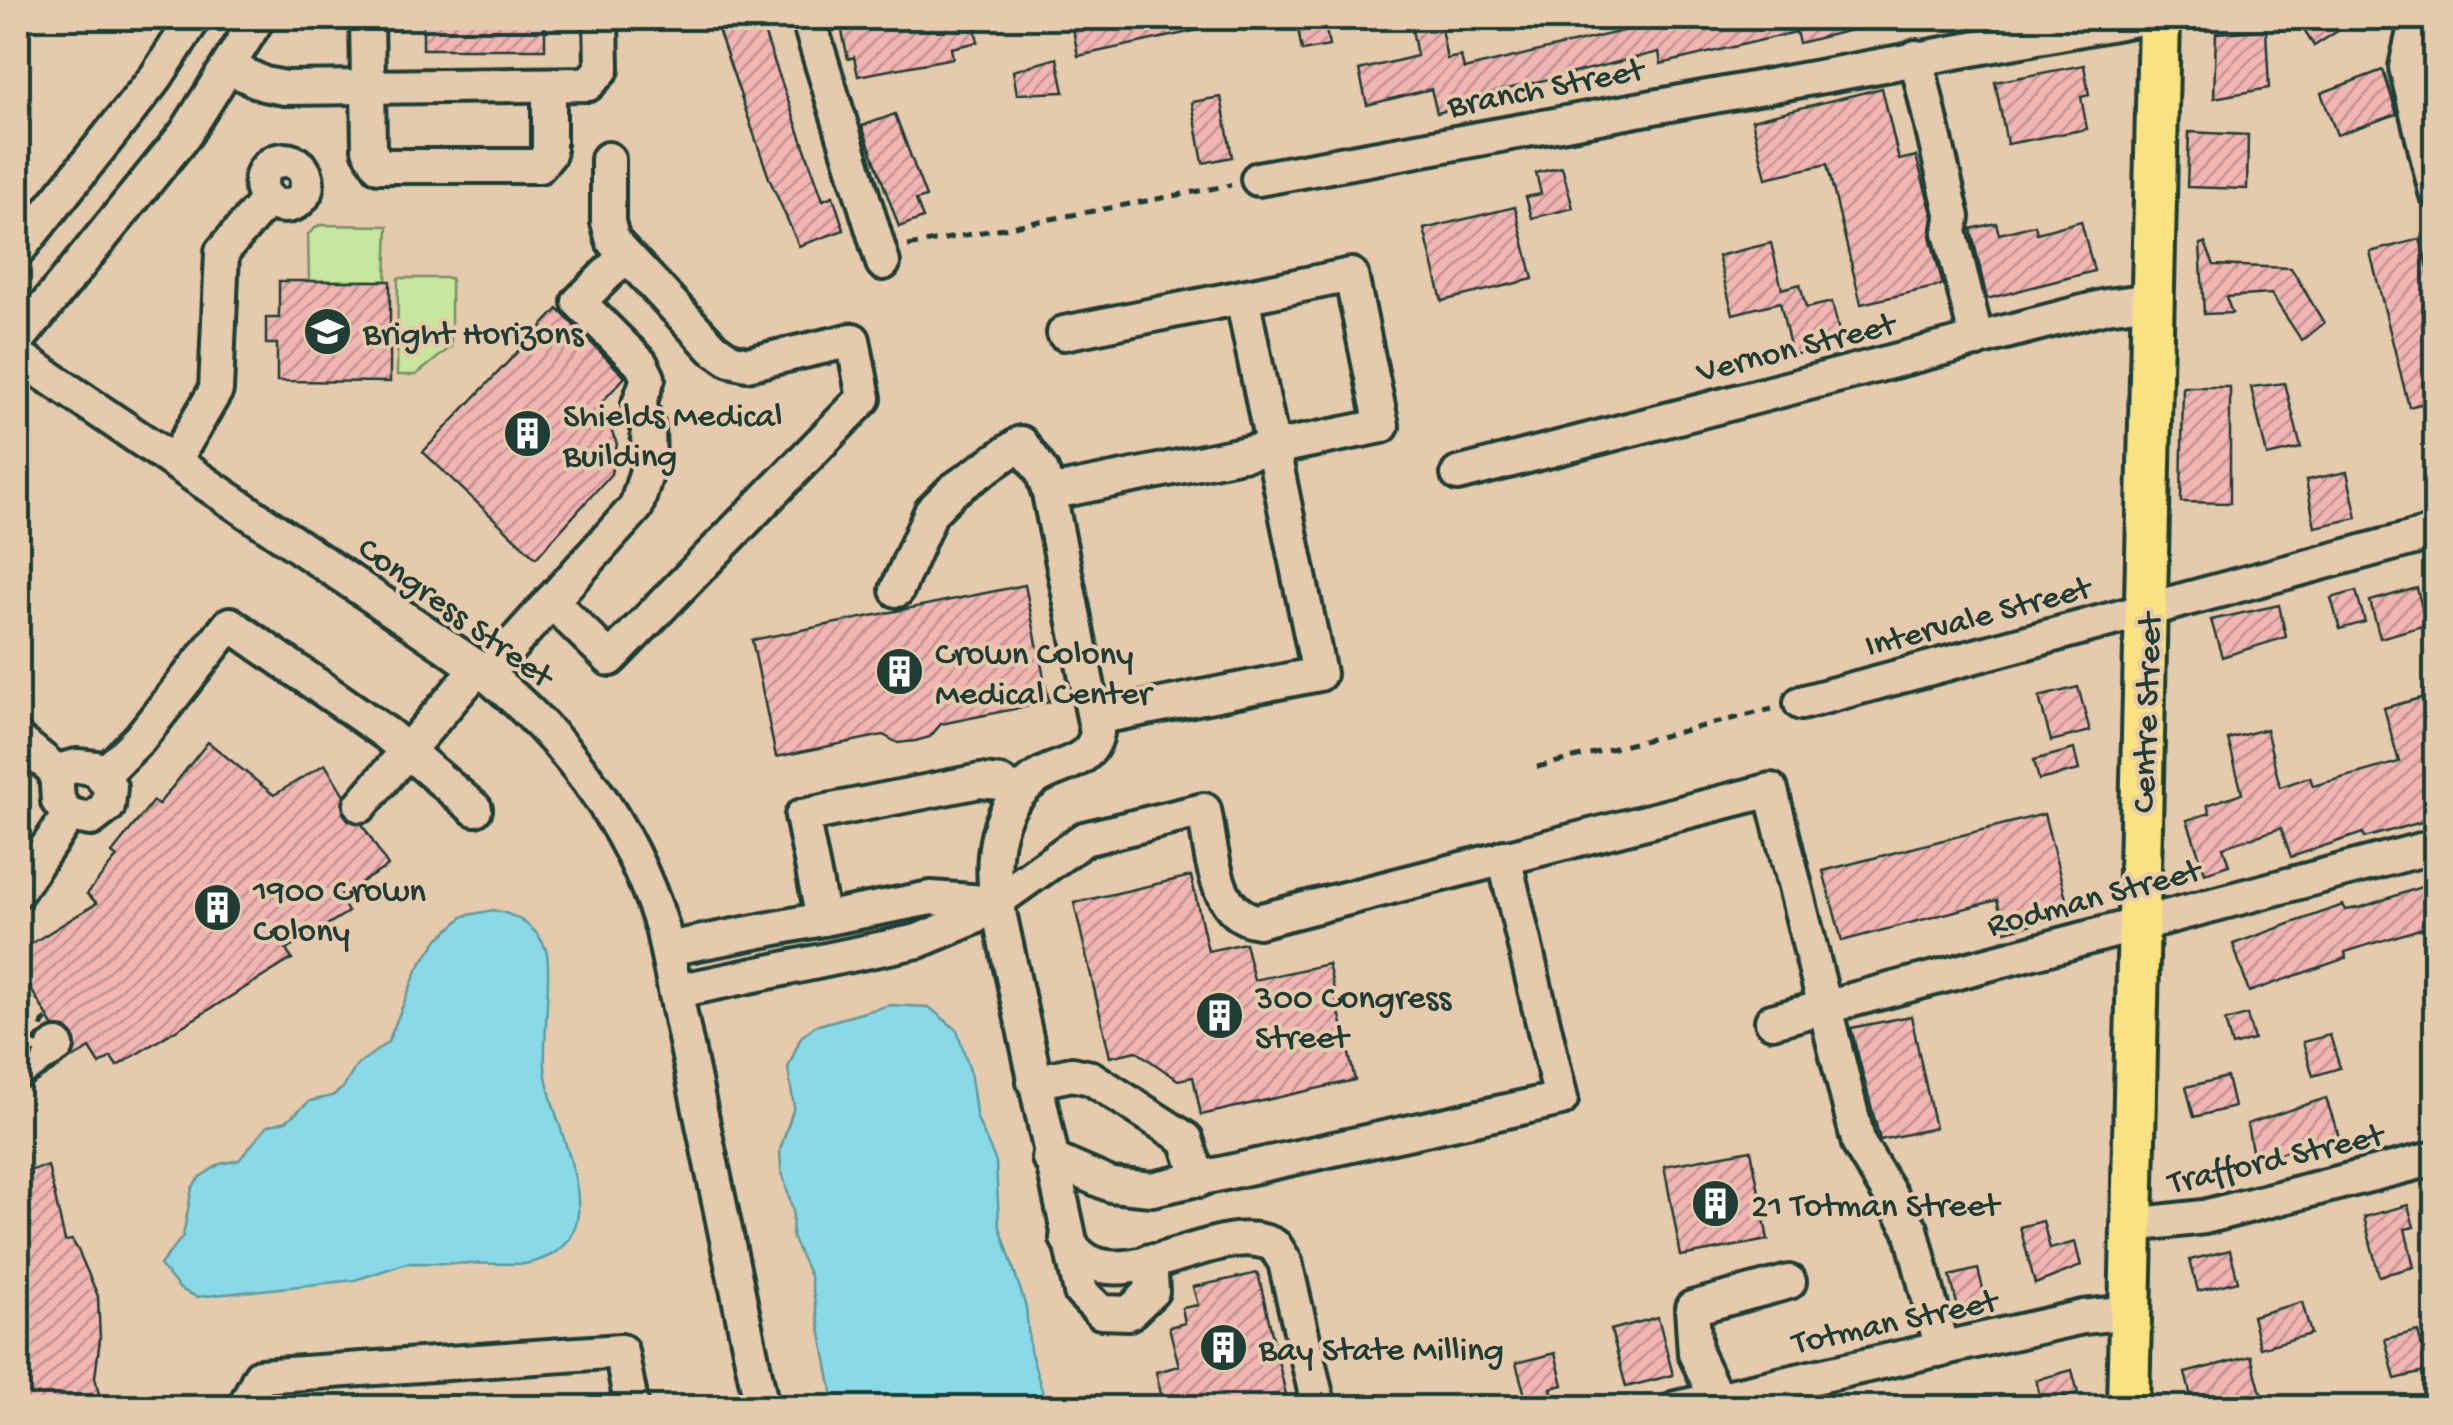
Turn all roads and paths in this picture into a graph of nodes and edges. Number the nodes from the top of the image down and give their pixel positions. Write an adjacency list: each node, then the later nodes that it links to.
1 (194, 18): 17 (street)
2 (258, 18): 10 (street)
3 (367, 18): 12 (street)
4 (602, 18): 11 (street)
5 (808, 18): 19 (street)
6 (2142, 18): 9 (street, Branch Street)
7 (2159, 18): 21 (main road, Centre Street)
8 (2419, 24): 15 (street)
9 (1916, 57): 14 (street, Branch Street); 24 (street)
10 (231, 68): 12 (street); 23 (street)
11 (549, 85): 12 (street); 12 (street)
12 (368, 87)
13 (608, 159): 18 (street)
14 (1258, 180): 19 (path)
15 (2436, 192)
16 (268, 199): 27 (street)
17 (18, 250)
18 (625, 256): 32 (street); 32 (street)
19 (882, 257)
20 (1242, 297): 22 (street); 26 (street); 26 (street)
21 (2152, 300): 24 (street, Vernon Street); 33 (main road, Centre Street)
22 (1064, 333)
23 (18, 340)
24 (1977, 340): 28 (street, Vernon Street)
25 (18, 356): 27 (street, Congress Street)
26 (1272, 448): 29 (street); 36 (street)
27 (175, 460): 34 (street, Congress Street)
28 (1458, 474)
29 (1049, 493): 31 (street); 36 (street)
30 (2436, 532): 33 (street, Intervale Street)
31 (897, 590)
32 (551, 601): 34 (street)
33 (2147, 610): 35 (street, Intervale Street); 51 (main road, Centre Street)
34 (482, 671): 38 (street); 52 (street, Congress Street)
35 (1801, 702): 39 (path)
36 (1096, 718): 42 (street)
37 (18, 740): 40 (street)
38 (407, 751): 41 (street); 43 (street); 44 (street)
39 (1537, 767)
40 (56, 772): 41 (street); 45 (street)
41 (104, 774): 45 (street)
42 (1018, 795): 49 (street); 50 (street)
43 (362, 805)
44 (475, 809)
45 (69, 815): 48 (street)
46 (2436, 846): 51 (street, Rodman Street)
47 (1504, 857): 49 (street); 54 (street); 62 (street)
48 (18, 890)
49 (996, 903): 50 (street); 53 (street); 58 (street)
50 (823, 918): 52 (street)
51 (2138, 924): 54 (street, Rodman Street); 63 (main road, Centre Street)
52 (667, 949): 53 (street, Congress Street)
53 (677, 991): 72 (street, Congress Street)
54 (1826, 1007): 55 (street, Rodman Street); 68 (street)
55 (1772, 1021)
56 (53, 1032): 57 (street); 59 (path, bridge)
57 (18, 1071)
58 (1034, 1082): 60 (street); 62 (street)
59 (18, 1095)
60 (1049, 1158): 62 (street); 64 (street)
61 (2436, 1158): 63 (street, Trafford Street)
62 (1199, 1180)
63 (2132, 1225): 67 (main road, Centre Street)
64 (1065, 1234): 65 (street); 65 (street)
65 (1150, 1261): 73 (street)
66 (1788, 1282): 69 (street)
67 (2130, 1312): 68 (street, Totman Street); 75 (main road, Centre Street)
68 (1942, 1350): 69 (street, Totman Street)
69 (1716, 1399): 74 (street, Totman Street)
70 (244, 1408): 71 (street)
71 (632, 1408)
72 (762, 1408)
73 (1319, 1408)
74 (1676, 1408)
75 (2128, 1408)

